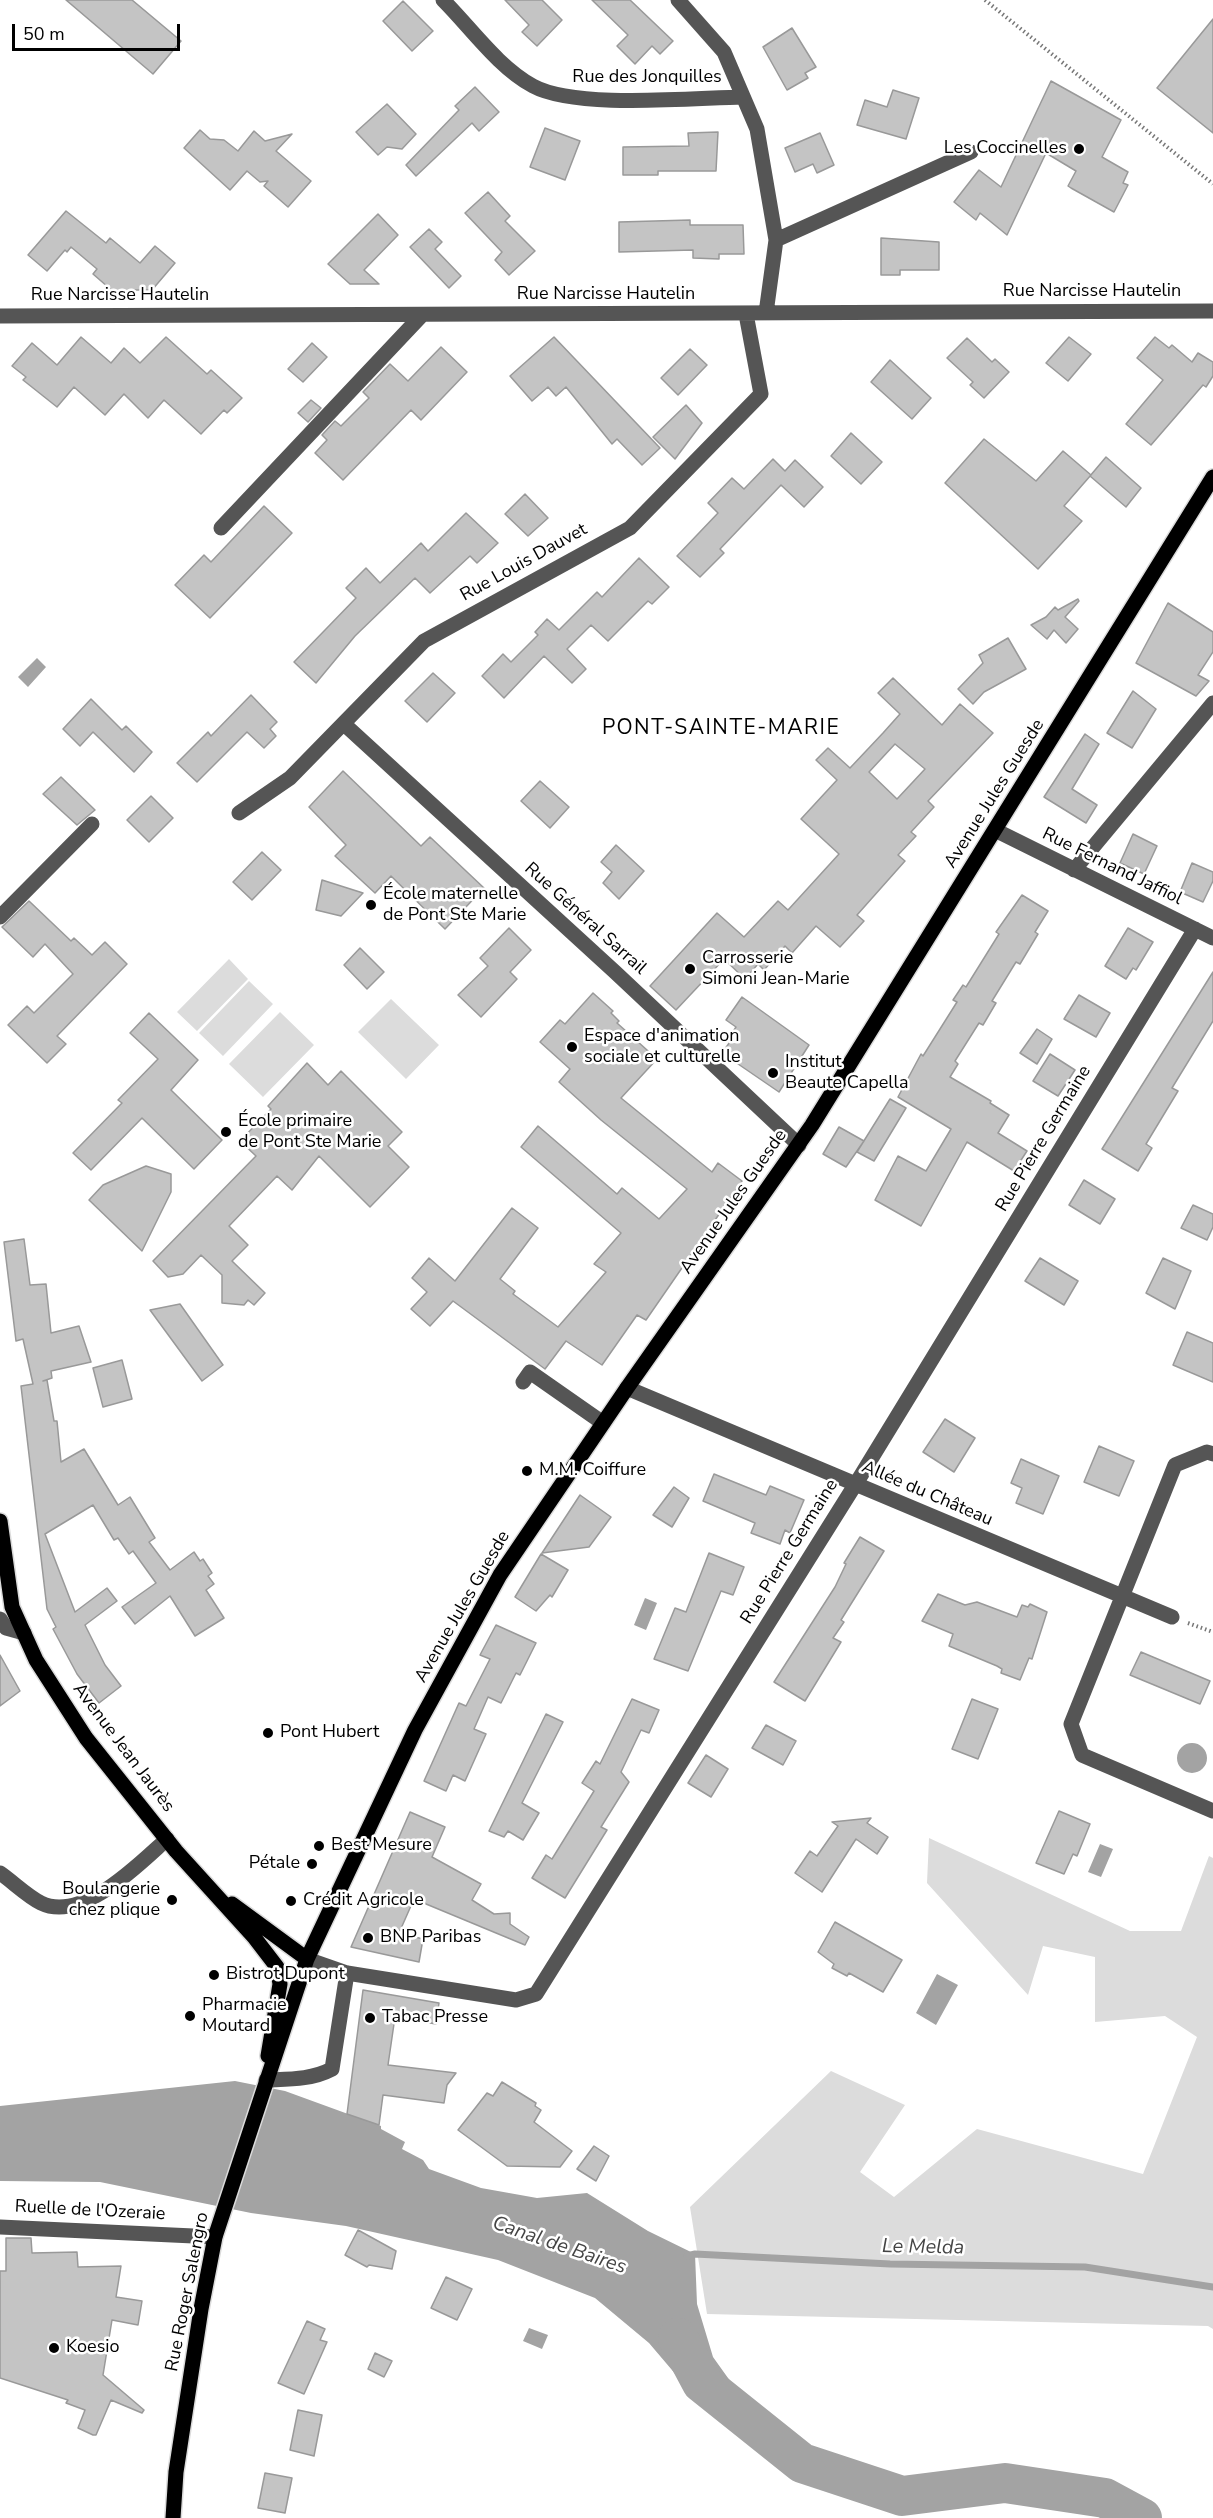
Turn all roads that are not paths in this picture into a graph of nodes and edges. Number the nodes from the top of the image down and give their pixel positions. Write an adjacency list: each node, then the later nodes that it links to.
1 (443, 0): 3 (street, Rue des Jonquilles)
2 (678, 0): 3 (street, Rue des Jonquilles)
3 (743, 97): 5 (street, Rue des Jonquilles)
4 (971, 152): 5 (street)
5 (776, 240): 7 (street, Rue des Jonquilles)
6 (1213, 311): 7 (street, Rue Narcisse Hautelin)
7 (766, 313): 8 (street, Rue Narcisse Hautelin)
8 (746, 314): 9 (street, Rue Narcisse Hautelin); 15 (street, Rue Louis Dauvet)
9 (422, 315): 10 (street, Rue Narcisse Hautelin); 12 (street)
10 (0, 316)
11 (1213, 477): 18 (main road, Avenue Jules Guesde)
12 (221, 528)
13 (1213, 703): 14 (street)
14 (1207, 720): 19 (street)
15 (344, 724): 16 (street, Rue Louis Dauvet); 23 (street, Rue Général Sarrail)
16 (239, 813)
17 (92, 824): 20 (street)
18 (995, 830): 19 (street, Rue Fernand Jaffiol); 23 (main road, Avenue Jules Guesde)
19 (1074, 870): 21 (street, Rue Fernand Jaffiol)
20 (0, 916)
21 (1195, 929): 22 (street, Rue Fernand Jaffiol); 28 (street, Rue Pierre Germaine)
22 (1213, 938)
23 (799, 1145): 25 (main road, Avenue Jules Guesde)
24 (523, 1382): 26 (street)
25 (627, 1388): 26 (main road, Avenue Jules Guesde); 28 (street, Allée du Château)
26 (603, 1423): 39 (main road, Avenue Jules Guesde)
27 (1213, 1454): 30 (street)
28 (855, 1485): 30 (street, Allée du Château); 40 (street, Rue Pierre Germaine)
29 (0, 1531): 33 (main road, Avenue Jean Jaurès)
30 (1122, 1596): 31 (street, Allée du Château); 34 (street)
31 (1172, 1617)
32 (0, 1619): 33 (street)
33 (24, 1634): 35 (main road, Avenue Jean Jaurès)
34 (1213, 1811)
35 (167, 1839): 36 (street); 37 (main road, Avenue Jean Jaurès)
36 (0, 1873)
37 (206, 1886): 38 (main road, Avenue Jean Jaurès); 39 (main road, Avenue Jean Jaurès)
38 (254, 1937): 39 (main road, Avenue Jean Jaurès); 41 (main road, Avenue Jean Jaurès)
39 (307, 1959): 40 (street, Rue Pierre Germaine); 41 (main road, Avenue Jules Guesde)
40 (347, 1973): 41 (street)
41 (266, 2079): 43 (main road, Rue Roger Salengro)
42 (0, 2227): 43 (street, Ruelle de l'Ozeraie)
43 (215, 2237): 44 (main road, Rue Roger Salengro)
44 (173, 2518)

